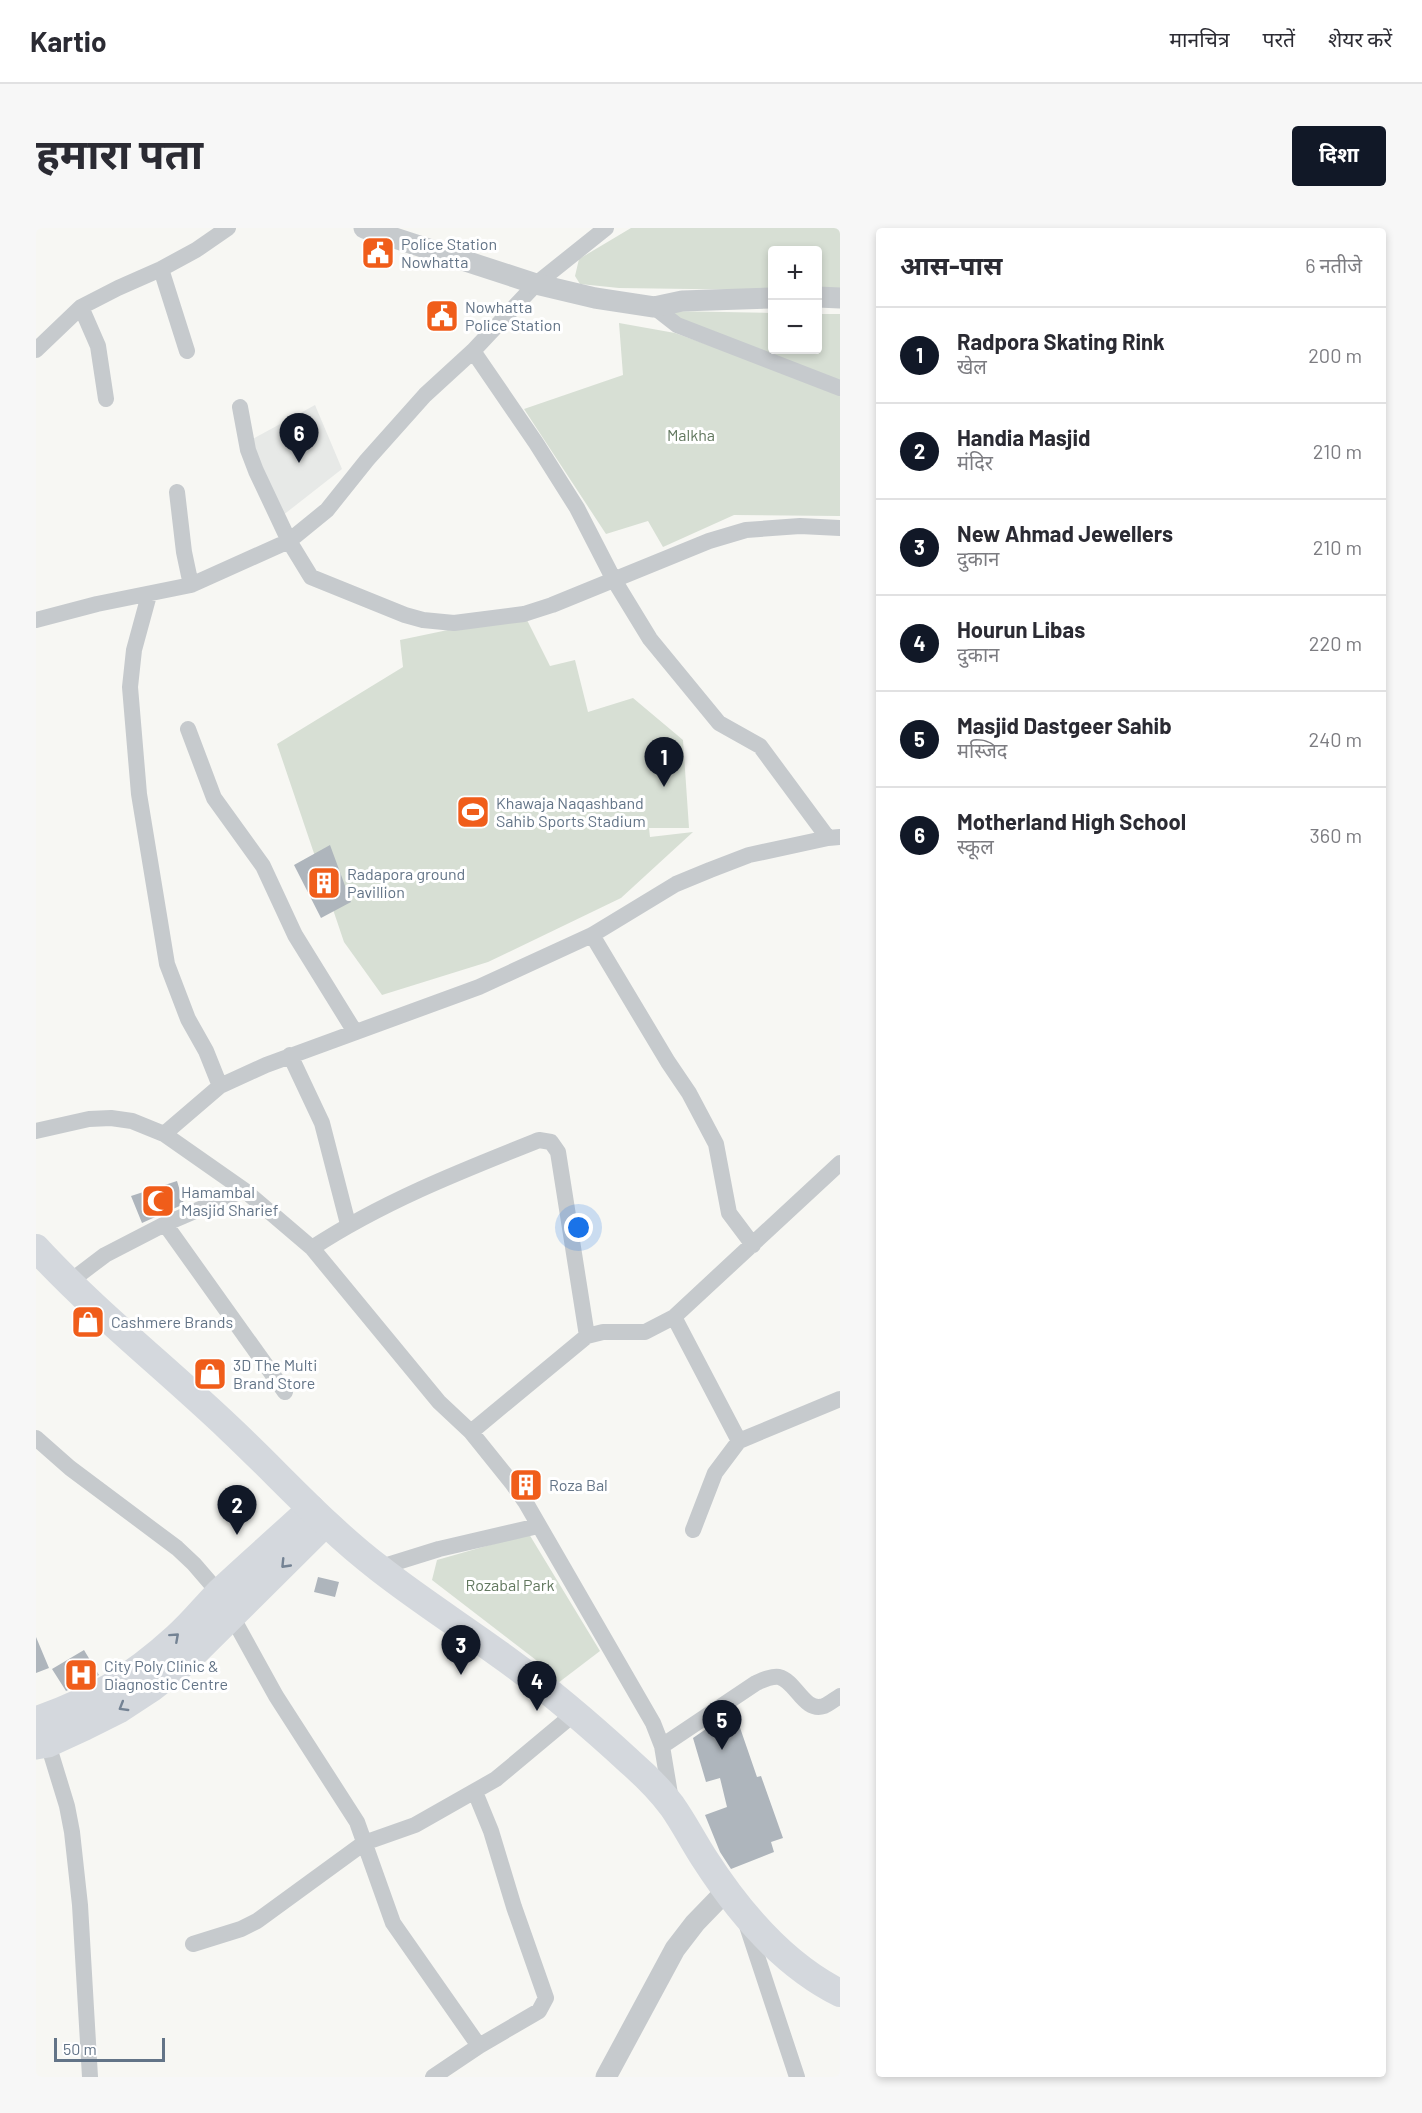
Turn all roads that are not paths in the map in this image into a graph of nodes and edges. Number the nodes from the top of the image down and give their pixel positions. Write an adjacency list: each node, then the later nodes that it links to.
1 (228, 228): 4 (street)
2 (364, 228): 5 (street)
3 (606, 228): 5 (street)
4 (161, 269): 10 (street); 12 (street)
5 (536, 284): 9 (street); 13 (street)
6 (822, 297): 8 (street)
7 (768, 298): 9 (street)
8 (840, 298)
9 (654, 307): 14 (street)
10 (81, 308): 11 (street); 15 (street)
11 (36, 350)
12 (187, 351)
13 (473, 351): 19 (street); 20 (street)
14 (840, 388)
15 (106, 399)
16 (240, 407): 19 (street)
17 (177, 492): 21 (street)
18 (840, 528): 20 (street)
19 (289, 541): 20 (street); 21 (street)
20 (614, 580): 25 (street)
21 (191, 585): 22 (street)
22 (149, 595): 23 (street); 29 (street)
23 (36, 620)
24 (188, 729): 27 (street)
25 (834, 837): 26 (street)
26 (592, 935): 27 (street); 36 (street)
27 (355, 1032): 28 (street)
28 (290, 1056): 29 (street); 35 (street)
29 (220, 1086): 31 (street)
30 (36, 1131): 31 (street)
31 (164, 1134): 33 (street)
32 (840, 1163): 36 (street)
33 (244, 1190): 34 (street); 38 (street)
34 (165, 1224): 39 (street); 42 (street)
35 (348, 1224): 38 (street); 41 (street)
36 (753, 1245): 40 (street)
37 (36, 1248): 39 (highway)
38 (312, 1248): 44 (street)
39 (68, 1283): 47 (highway)
40 (674, 1317): 41 (street); 46 (street)
41 (587, 1336): 44 (street)
42 (285, 1392)
43 (840, 1399): 46 (street)
44 (471, 1432): 48 (street)
45 (36, 1438): 51 (street)
46 (739, 1441): 49 (street)
47 (319, 1515): 50 (highway); 51 (main road)
48 (538, 1526): 50 (street); 55 (street)
49 (693, 1530)
50 (378, 1568): 53 (highway)
51 (225, 1604): 54 (main road); 58 (street)
52 (840, 1696): 55 (street)
53 (575, 1713): 56 (street); 57 (highway)
54 (40, 1737): 63 (street)
55 (662, 1746): 57 (street)
56 (475, 1792): 58 (street); 62 (street)
57 (672, 1806): 59 (highway)
58 (364, 1843): 60 (street); 62 (street)
59 (734, 1899): 61 (highway); 65 (street); 66 (street)
60 (193, 1944)
61 (840, 1993)
62 (479, 2046): 64 (street)
63 (90, 2077)
64 (433, 2077)
65 (606, 2077)
66 (797, 2077)

